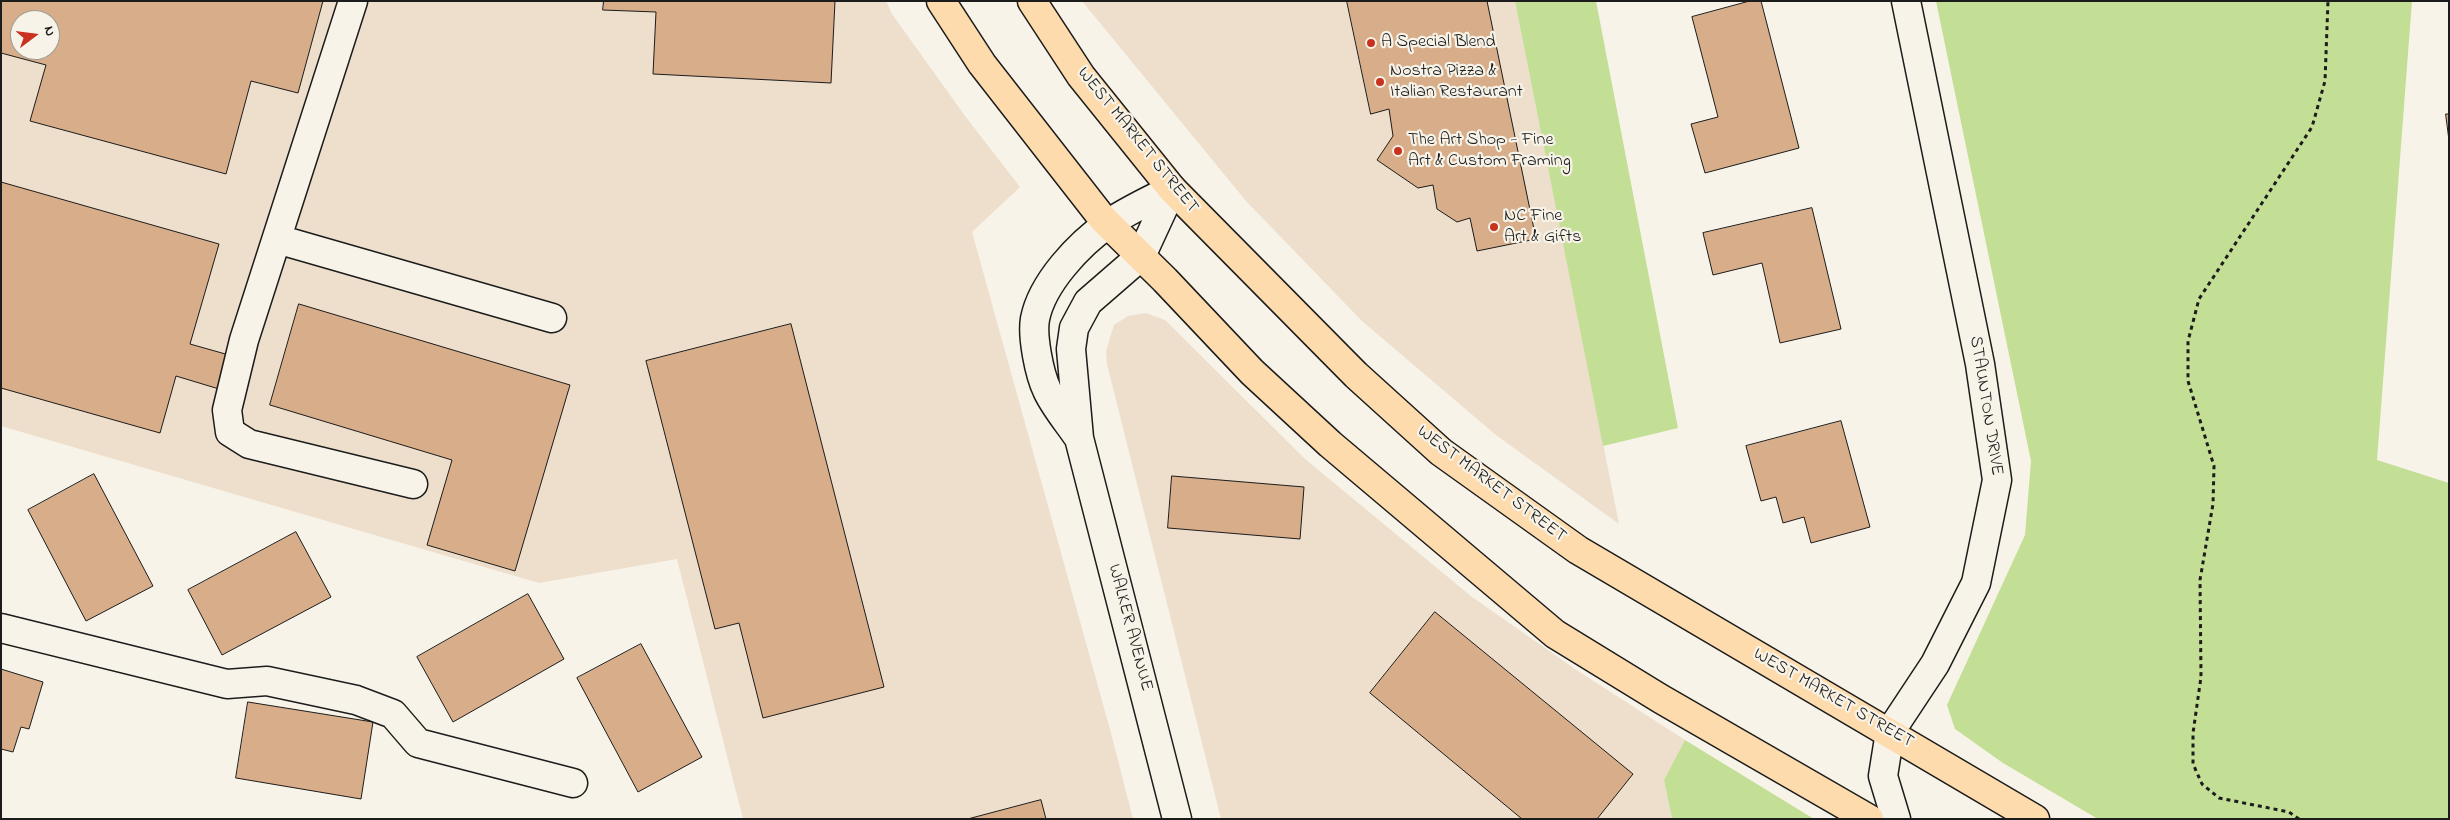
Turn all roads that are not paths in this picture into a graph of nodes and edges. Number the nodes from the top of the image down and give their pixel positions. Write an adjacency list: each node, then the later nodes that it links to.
1 (353, 1): 7 (street)
2 (941, 1): 6 (main road)
3 (1032, 1): 5 (main road, WEST MARKET STREET)
4 (1906, 1): 13 (street, STAUNTON DRIVE)
5 (1172, 189): 6 (street, WALKER AVENUE); 8 (street, WALKER AVENUE); 13 (main road, WEST MARKET STREET)
6 (1108, 224): 8 (main road); 10 (street, WALKER AVENUE)
7 (277, 239): 9 (street); 11 (street)
8 (1141, 256): 10 (street, WALKER AVENUE); 16 (main road)
9 (552, 318)
10 (1079, 438): 15 (street, WALKER AVENUE)
11 (413, 484)
12 (1, 628): 14 (street)
13 (1890, 732): 17 (street, STAUNTON DRIVE); 18 (main road, WEST MARKET STREET)
14 (573, 783)
15 (1177, 819)
16 (1869, 819)
17 (1896, 819)
18 (2035, 819)

